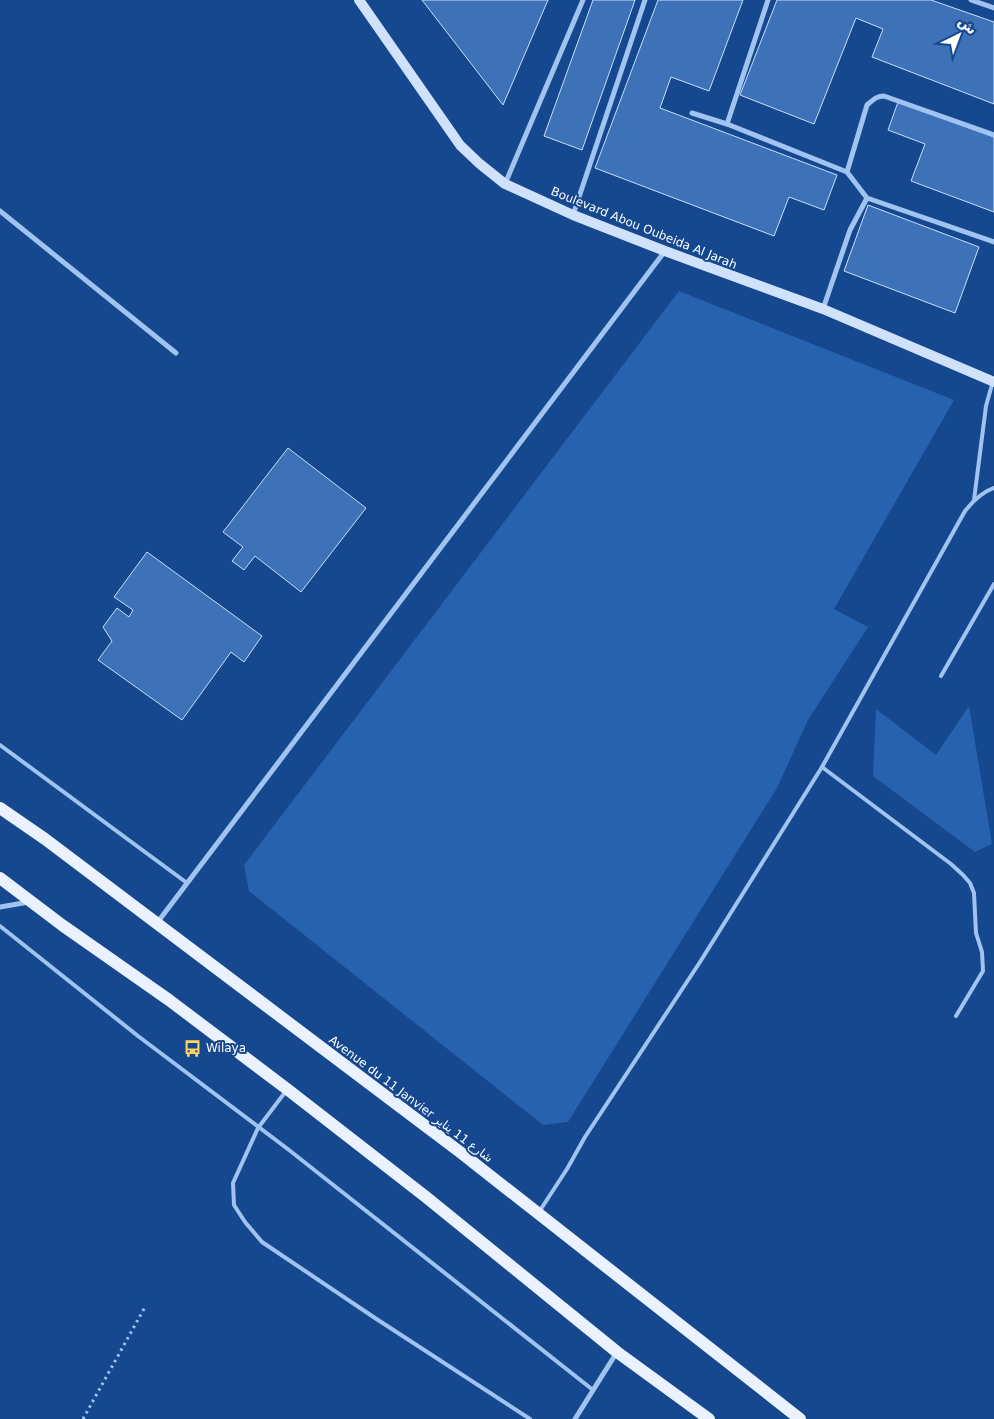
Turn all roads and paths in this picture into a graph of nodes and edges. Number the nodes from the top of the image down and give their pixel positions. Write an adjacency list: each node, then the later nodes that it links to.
1 (583, 0): 11 (street)
2 (645, 0): 14 (street)
3 (768, 0): 8 (street)
4 (971, 0): 6 (street)
5 (364, 2): 11 (street, Boulevard Abou Oubeida Al Jarah)
6 (994, 8)
7 (692, 113): 8 (street)
8 (727, 124): 10 (street)
9 (994, 135): 10 (street)
10 (847, 172): 12 (street)
11 (505, 184): 14 (street, Boulevard Abou Oubeida Al Jarah)
12 (867, 198): 15 (street); 17 (street)
13 (0, 211): 18 (street)
14 (573, 215): 16 (street, Boulevard Abou Oubeida Al Jarah)
15 (994, 242)
16 (665, 251): 17 (street, Boulevard Abou Oubeida Al Jarah); 28 (street)
17 (823, 309): 19 (street, Boulevard Abou Oubeida Al Jarah)
18 (176, 353)
19 (994, 381): 21 (lane)
20 (994, 488): 21 (lane)
21 (974, 500): 25 (lane)
22 (994, 584): 23 (lane)
23 (941, 676)
24 (0, 745): 28 (lane)
25 (822, 767): 33 (lane); 36 (lane)
26 (0, 808): 31 (main road, Avenue du 11 Janvier شارع 11 يناير)
27 (0, 878): 29 (main road)
28 (187, 883): 31 (street)
29 (32, 901): 30 (street); 34 (main road)
30 (0, 907)
31 (156, 923): 36 (main road, Avenue du 11 Janvier شارع 11 يناير)
32 (0, 926): 35 (lane)
33 (956, 1016)
34 (287, 1089): 35 (lane); 38 (main road)
35 (258, 1128): 39 (lane); 41 (lane)
36 (538, 1214): 44 (main road, Avenue du 11 Janvier شارع 11 يناير)
37 (145, 1307): 40 (path)
38 (617, 1352): 39 (street); 43 (main road)
39 (593, 1390): 42 (street)
40 (83, 1419)
41 (530, 1419)
42 (575, 1419)
43 (709, 1419)
44 (800, 1419)

